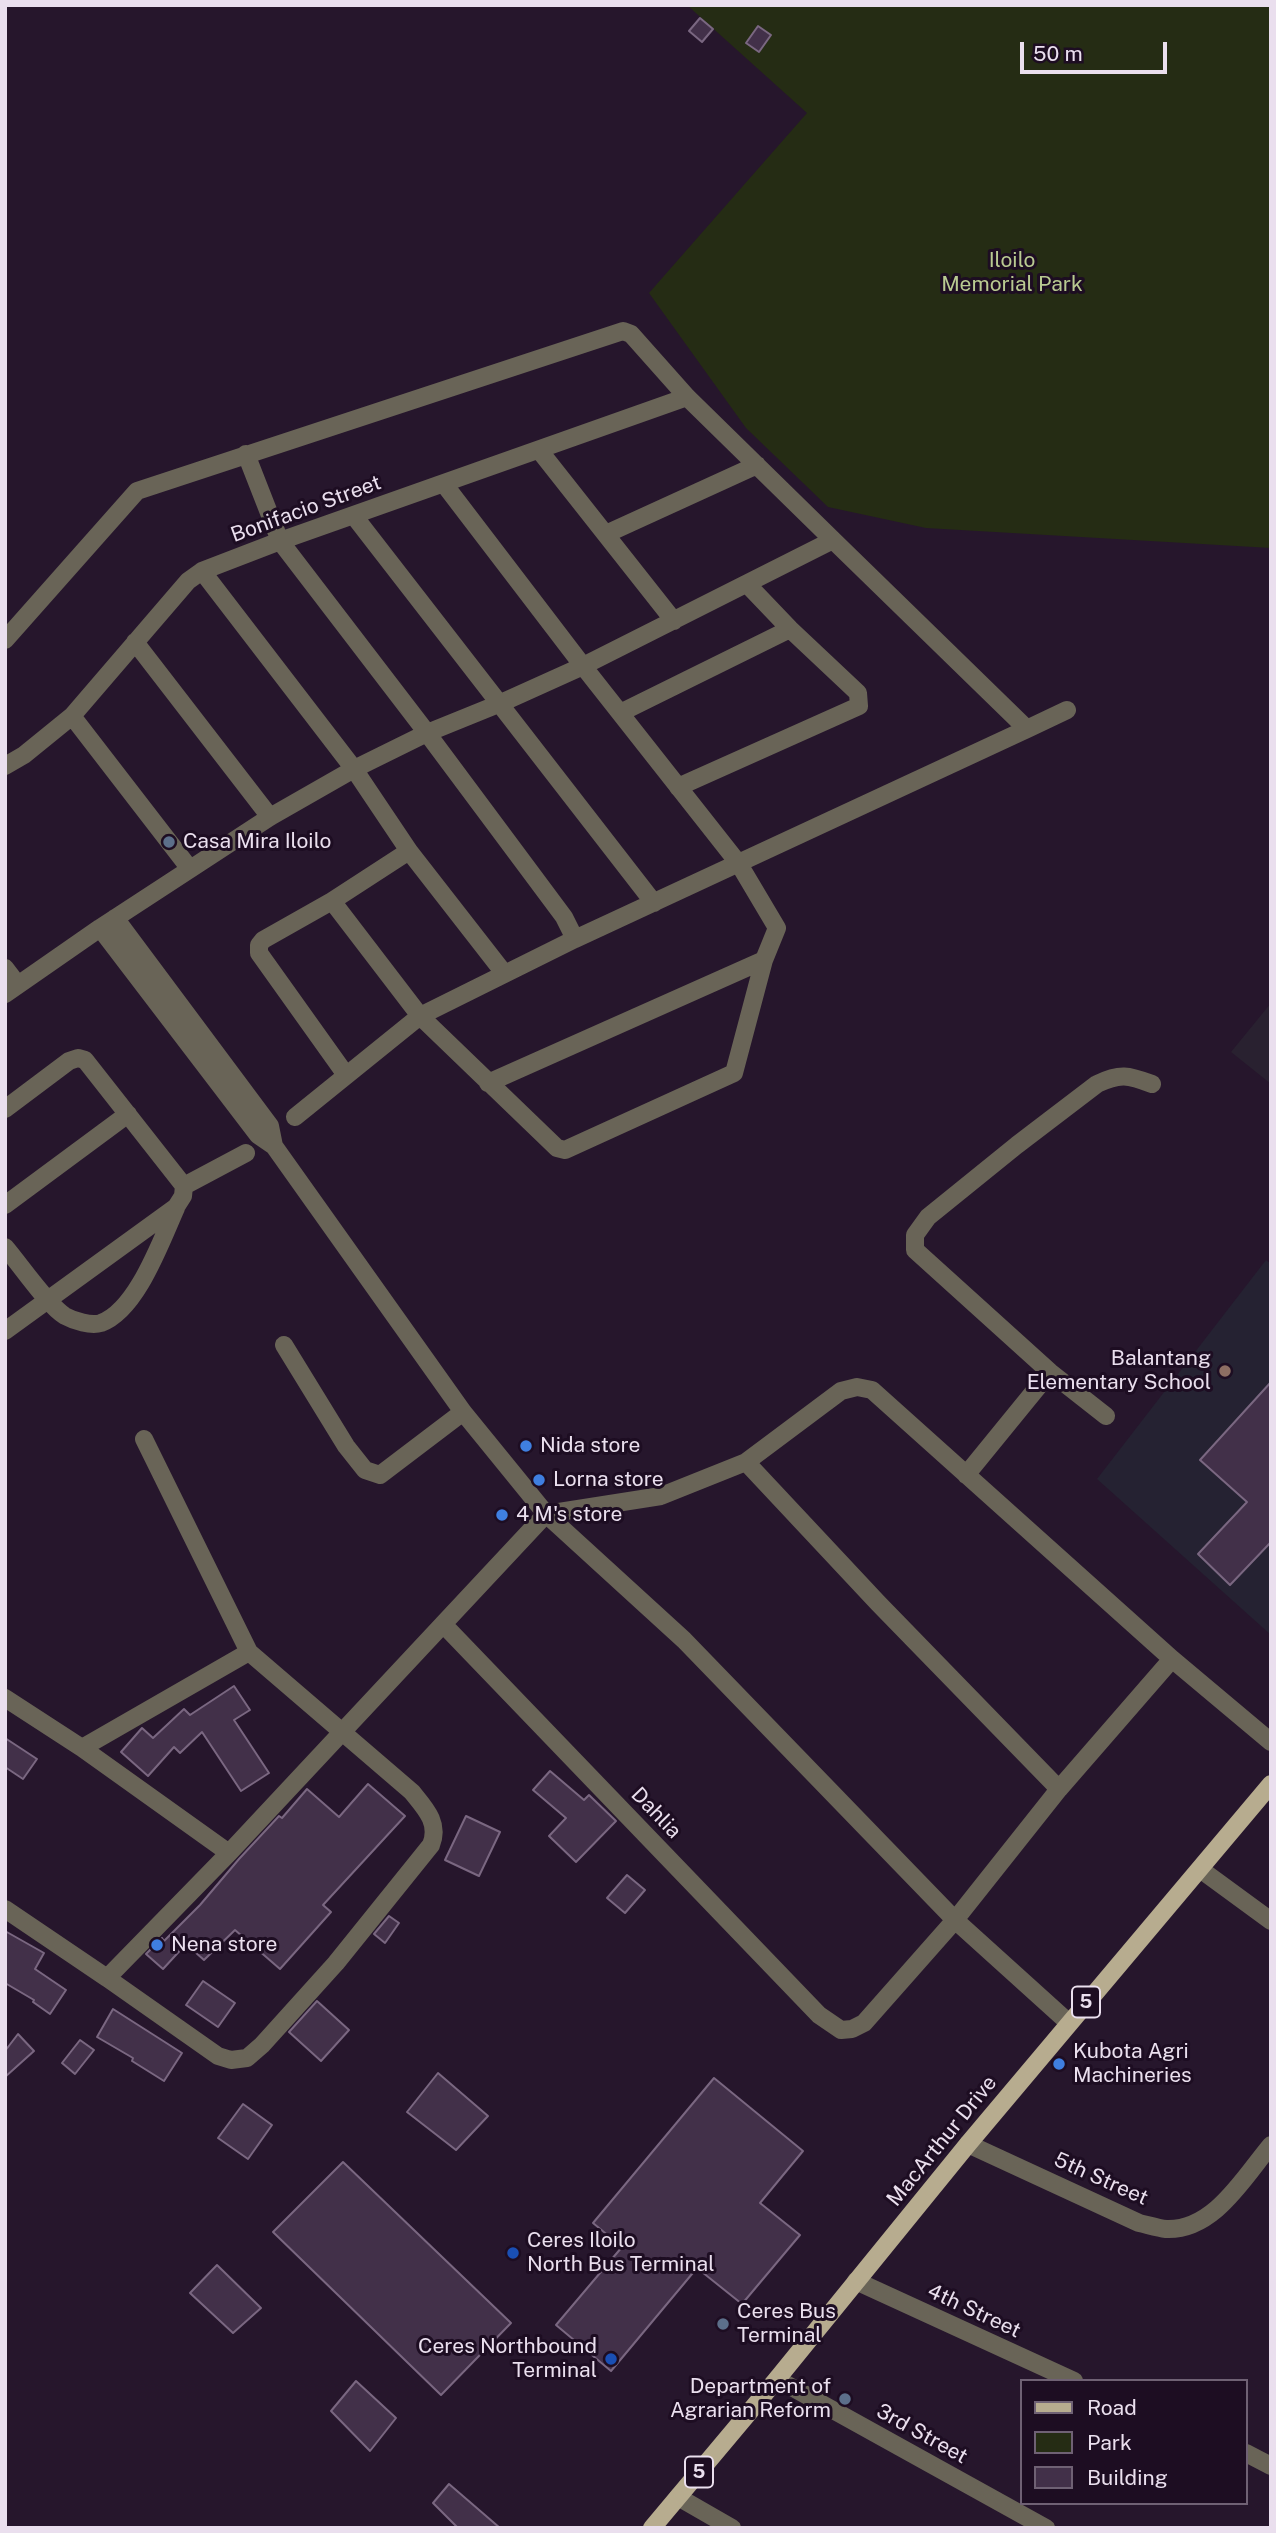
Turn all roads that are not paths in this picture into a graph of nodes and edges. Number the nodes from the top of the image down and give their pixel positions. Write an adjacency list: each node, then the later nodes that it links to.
1 (687, 397): 2 (street, Bonifacio Street); 3 (street); 4 (street)
2 (539, 450): 5 (street, Bonifacio Street); 7 (street)
3 (246, 454): 9 (street); 14 (street)
4 (757, 465): 7 (street); 8 (street)
5 (444, 484): 6 (street, Bonifacio Street); 16 (street)
6 (354, 516): 9 (street, Bonifacio Street); 17 (street)
7 (606, 534): 12 (street)
8 (834, 540): 11 (street); 21 (street)
9 (280, 541): 10 (street, Bonifacio Street); 22 (street)
10 (202, 571): 15 (street, Bonifacio Street); 24 (street)
11 (747, 584): 12 (street); 13 (street)
12 (674, 621): 16 (street)
13 (790, 629): 19 (street); 25 (street)
14 (5, 640)
15 (135, 642): 20 (street, Bonifacio Street); 26 (street)
16 (583, 666): 17 (street); 19 (street)
17 (501, 703): 22 (street); 31 (street)
18 (1067, 710): 21 (street)
19 (620, 713): 25 (street)
20 (72, 716): 23 (street, Bonifacio Street); 29 (street)
21 (1027, 729): 28 (street)
22 (427, 733): 24 (street); 33 (street)
23 (9, 757)
24 (354, 769): 26 (street); 27 (street)
25 (678, 787): 28 (street)
26 (270, 817): 29 (street)
27 (409, 851): 30 (street); 36 (street)
28 (739, 864): 31 (street); 34 (street)
29 (190, 869): 32 (street)
30 (332, 901): 38 (street); 39 (street)
31 (654, 903): 33 (street)
32 (107, 923): 37 (street); 54 (street)
33 (575, 939): 36 (street)
34 (764, 960): 40 (street); 40 (street)
35 (5, 968): 37 (street)
36 (504, 973): 38 (street)
37 (12, 989)
38 (420, 1016): 39 (street); 40 (street)
39 (346, 1075): 44 (street)
40 (488, 1083)
41 (1152, 1084): 53 (street)
42 (5, 1109): 43 (street)
43 (128, 1114): 46 (street); 47 (street)
44 (295, 1116)
45 (246, 1153): 46 (street)
46 (184, 1186): 48 (street)
47 (5, 1205)
48 (176, 1207): 50 (street); 50 (street)
49 (5, 1247): 50 (street)
50 (48, 1300): 51 (street)
51 (5, 1331)
52 (284, 1345): 54 (street)
53 (1050, 1372): 55 (street); 58 (street)
54 (463, 1412): 59 (street)
55 (1106, 1416)
56 (144, 1439): 61 (street)
57 (746, 1461): 58 (street); 59 (street); 68 (street)
58 (966, 1475): 62 (street)
59 (546, 1514): 60 (street); 72 (street)
60 (443, 1625): 64 (street); 72 (street, Dahlia)
61 (249, 1652): 64 (street); 66 (street)
62 (1172, 1659): 65 (street); 68 (street)
63 (5, 1698): 66 (street)
64 (343, 1732): 69 (street); 74 (street)
65 (1271, 1742)
66 (82, 1748): 69 (street)
67 (1271, 1784): 70 (main road, MacArthur Drive / 5)
68 (1059, 1789): 72 (street)
69 (229, 1853): 74 (street)
70 (1200, 1869): 73 (street); 75 (main road, MacArthur Drive / 5)
71 (5, 1909): 74 (street)
72 (955, 1920): 75 (street)
73 (1271, 1921)
74 (107, 1978)
75 (1069, 2023): 76 (main road, MacArthur Drive / 5)
76 (968, 2144): 77 (street, 5th Street); 78 (main road, MacArthur Drive / 5)
77 (1271, 2145)
78 (856, 2281): 79 (main road, MacArthur Drive / 5); 80 (street, 4th Street)
79 (777, 2379): 83 (main road, MacArthur Drive / 5); 86 (street, 3rd Street)
80 (1070, 2379)
81 (1248, 2454): 82 (street)
82 (1271, 2466)
83 (678, 2497): 84 (main road, MacArthur Drive / 5); 85 (street)
84 (652, 2528)
85 (732, 2528)
86 (1046, 2528)

